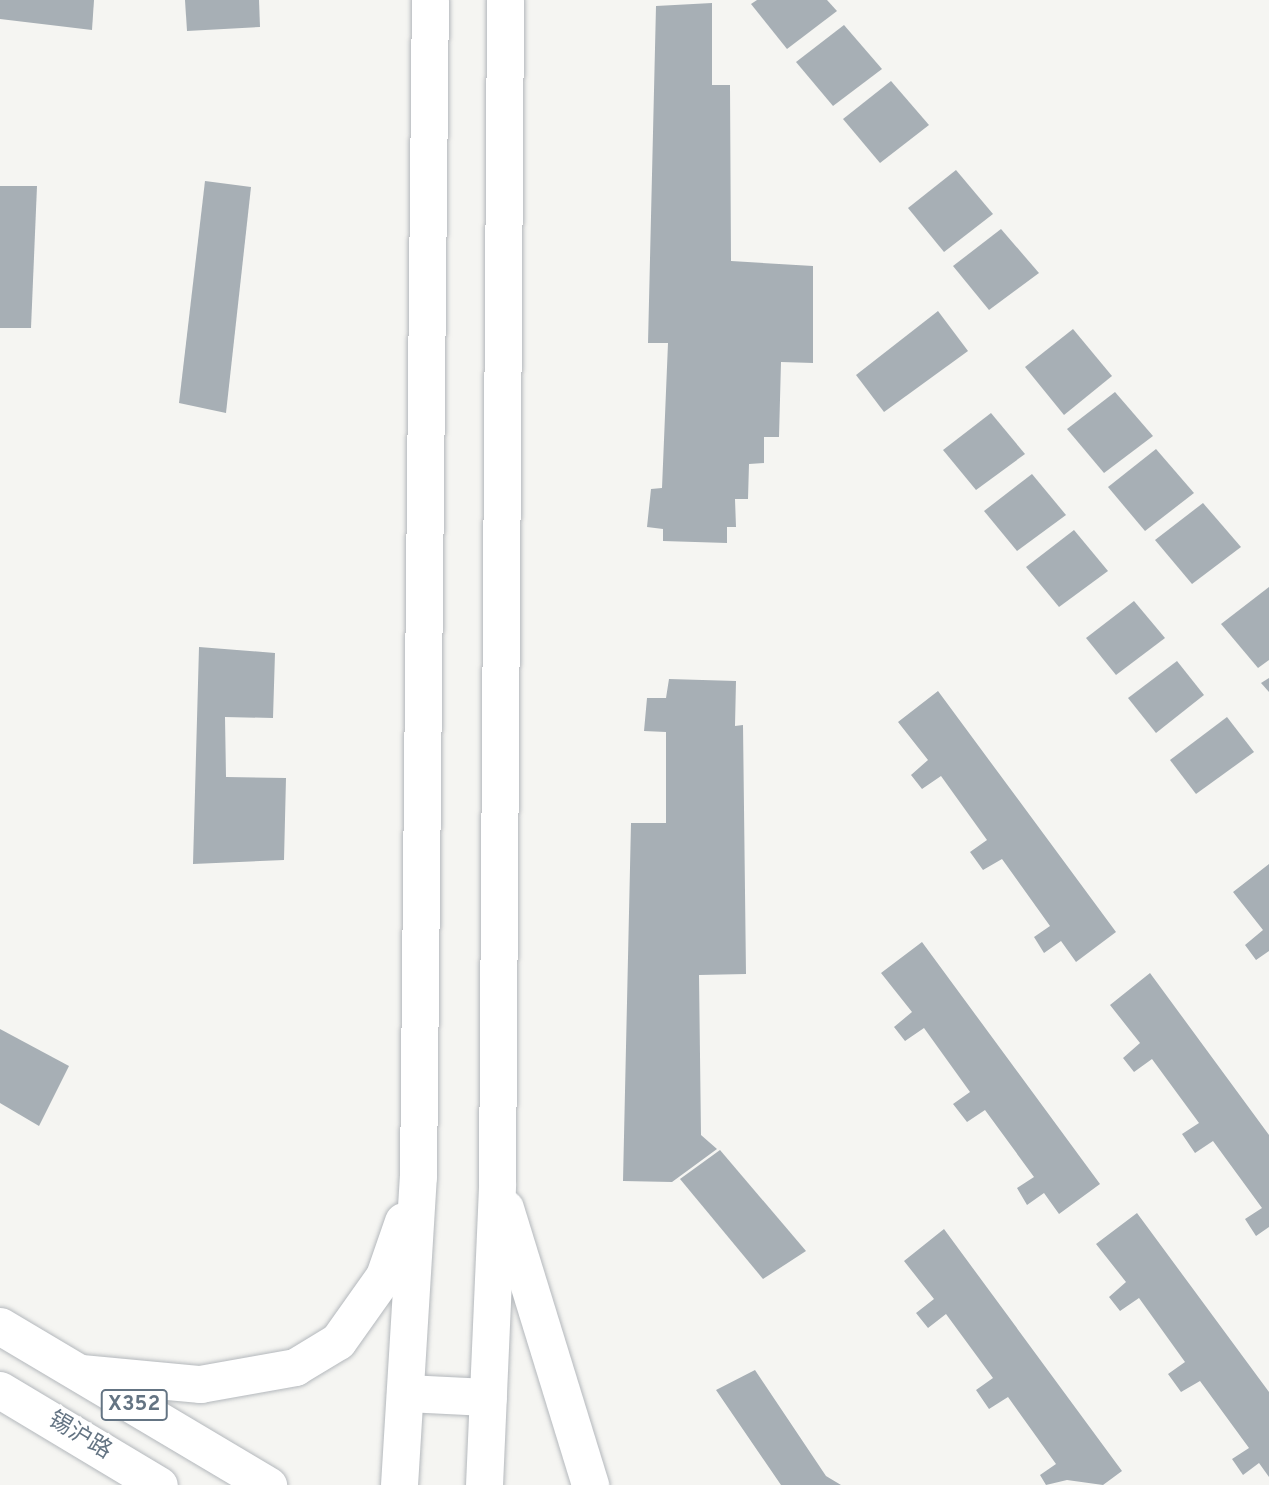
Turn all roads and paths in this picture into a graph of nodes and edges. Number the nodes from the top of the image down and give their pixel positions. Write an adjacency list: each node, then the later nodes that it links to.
1 (430, 0): 3 (main road)
2 (505, 0): 4 (main road)
3 (418, 1177): 6 (main road); 8 (main road)
4 (497, 1183): 9 (main road); 14 (main road)
5 (0, 1326): 6 (main road, X352)
6 (81, 1373): 11 (main road, X352)
7 (0, 1390): 10 (main road, 锡沪路 / X352)
8 (405, 1393): 9 (main road); 12 (main road)
9 (488, 1397): 13 (main road)
10 (159, 1485)
11 (268, 1485)
12 (399, 1485)
13 (484, 1485)
14 (590, 1485)

